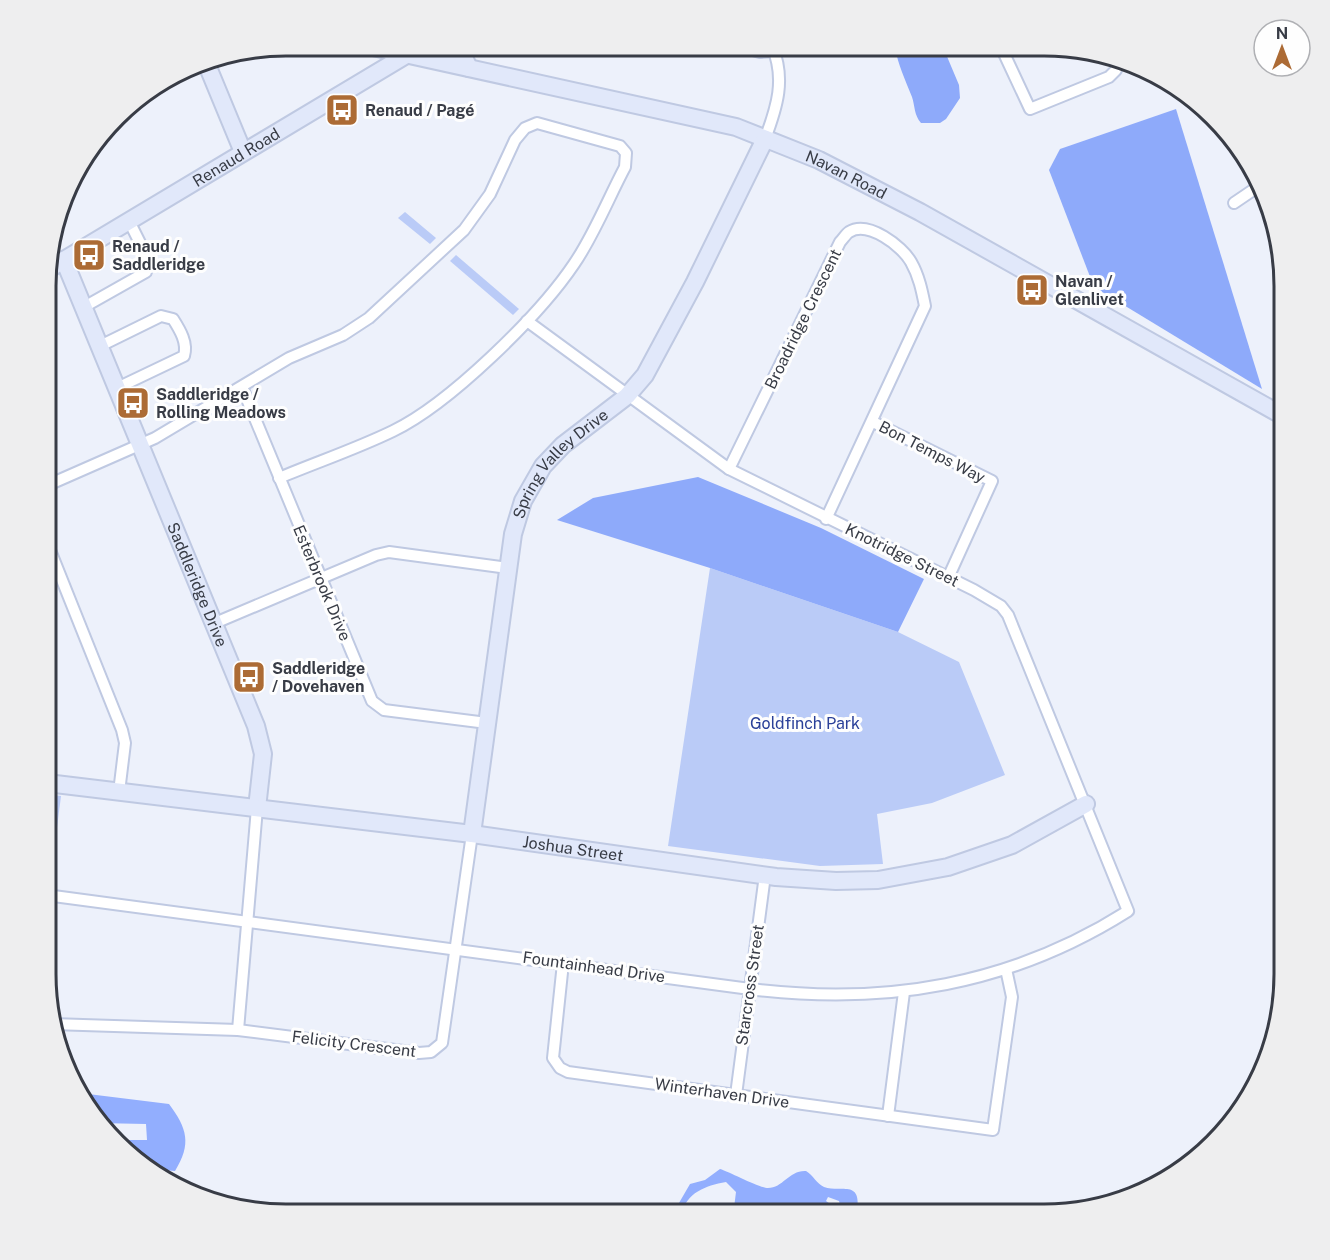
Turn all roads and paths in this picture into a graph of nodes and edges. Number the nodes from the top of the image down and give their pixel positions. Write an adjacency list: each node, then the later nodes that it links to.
1 (405, 56): 10 (street, Renaud Road)
2 (412, 56): 7 (street, Navan Road)
3 (463, 56): 7 (street)
4 (775, 56): 9 (street)
5 (1005, 56): 6 (street)
6 (1117, 67)
7 (469, 68): 9 (street, Navan Road)
8 (208, 69): 10 (street)
9 (765, 139): 21 (street, Spring Valley Drive); 22 (street, Navan Road)
10 (243, 152): 13 (street, Renaud Road)
11 (1254, 190): 12 (street)
12 (1233, 204)
13 (129, 221): 14 (street, Renaud Road); 16 (street)
14 (64, 260): 15 (street, Renaud Road); 16 (street, Saddleridge Drive)
15 (56, 265)
16 (84, 307): 18 (street, Saddleridge Drive)
17 (527, 321): 19 (street); 21 (street, Knotridge Street); 26 (street)
18 (100, 346): 20 (street, Saddleridge Drive); 20 (street)
19 (242, 387): 24 (street); 26 (street, Esterbrook Drive)
20 (117, 388): 24 (street, Saddleridge Drive)
21 (627, 396): 25 (street, Knotridge Street); 30 (street, Spring Valley Drive)
22 (1274, 411)
23 (873, 422): 25 (street, Broadridge Crescent); 28 (street, Broadridge Crescent); 31 (street, Bon Temps Way)
24 (141, 445): 27 (street); 33 (street, Saddleridge Drive)
25 (729, 469): 28 (street, Knotridge Street)
26 (279, 478): 32 (street, Esterbrook Drive)
27 (55, 482)
28 (826, 519): 31 (street, Knotridge Street)
29 (55, 563): 36 (street)
30 (508, 568): 32 (street); 34 (street, Spring Valley Drive)
31 (948, 578): 37 (street, Knotridge Street)
32 (321, 580): 33 (street); 34 (street, Esterbrook Drive)
33 (215, 623): 38 (street, Saddleridge Drive)
34 (487, 723): 39 (street, Spring Valley Drive)
35 (55, 784): 36 (street, Joshua Street)
36 (119, 792): 38 (street, Joshua Street)
37 (1086, 804): 40 (street, Joshua Street); 42 (street, Knotridge Street)
38 (257, 808): 39 (street, Joshua Street); 43 (street, Saddleridge Drive)
39 (472, 834): 40 (street, Joshua Street); 44 (street, Felicity Crescent)
40 (765, 875): 47 (street, Starcross Street)
41 (55, 896): 43 (street, Fountainhead Drive)
42 (1128, 911): 46 (street, Fountainhead Drive)
43 (246, 922): 44 (street, Fountainhead Drive); 50 (street, Saddleridge Drive)
44 (456, 949): 45 (street, Fountainhead Drive); 50 (street, Felicity Crescent)
45 (562, 963): 47 (street, Fountainhead Drive); 51 (street, Winterhaven Drive)
46 (1006, 969): 48 (street, Fountainhead Drive); 52 (street, Winterhaven Drive)
47 (750, 989): 48 (street, Fountainhead Drive); 51 (street, Starcross Street)
48 (904, 992): 52 (street)
49 (61, 1024): 50 (street, Felicity Crescent)
50 (237, 1030)
51 (736, 1095): 52 (street, Winterhaven Drive)
52 (888, 1116)

